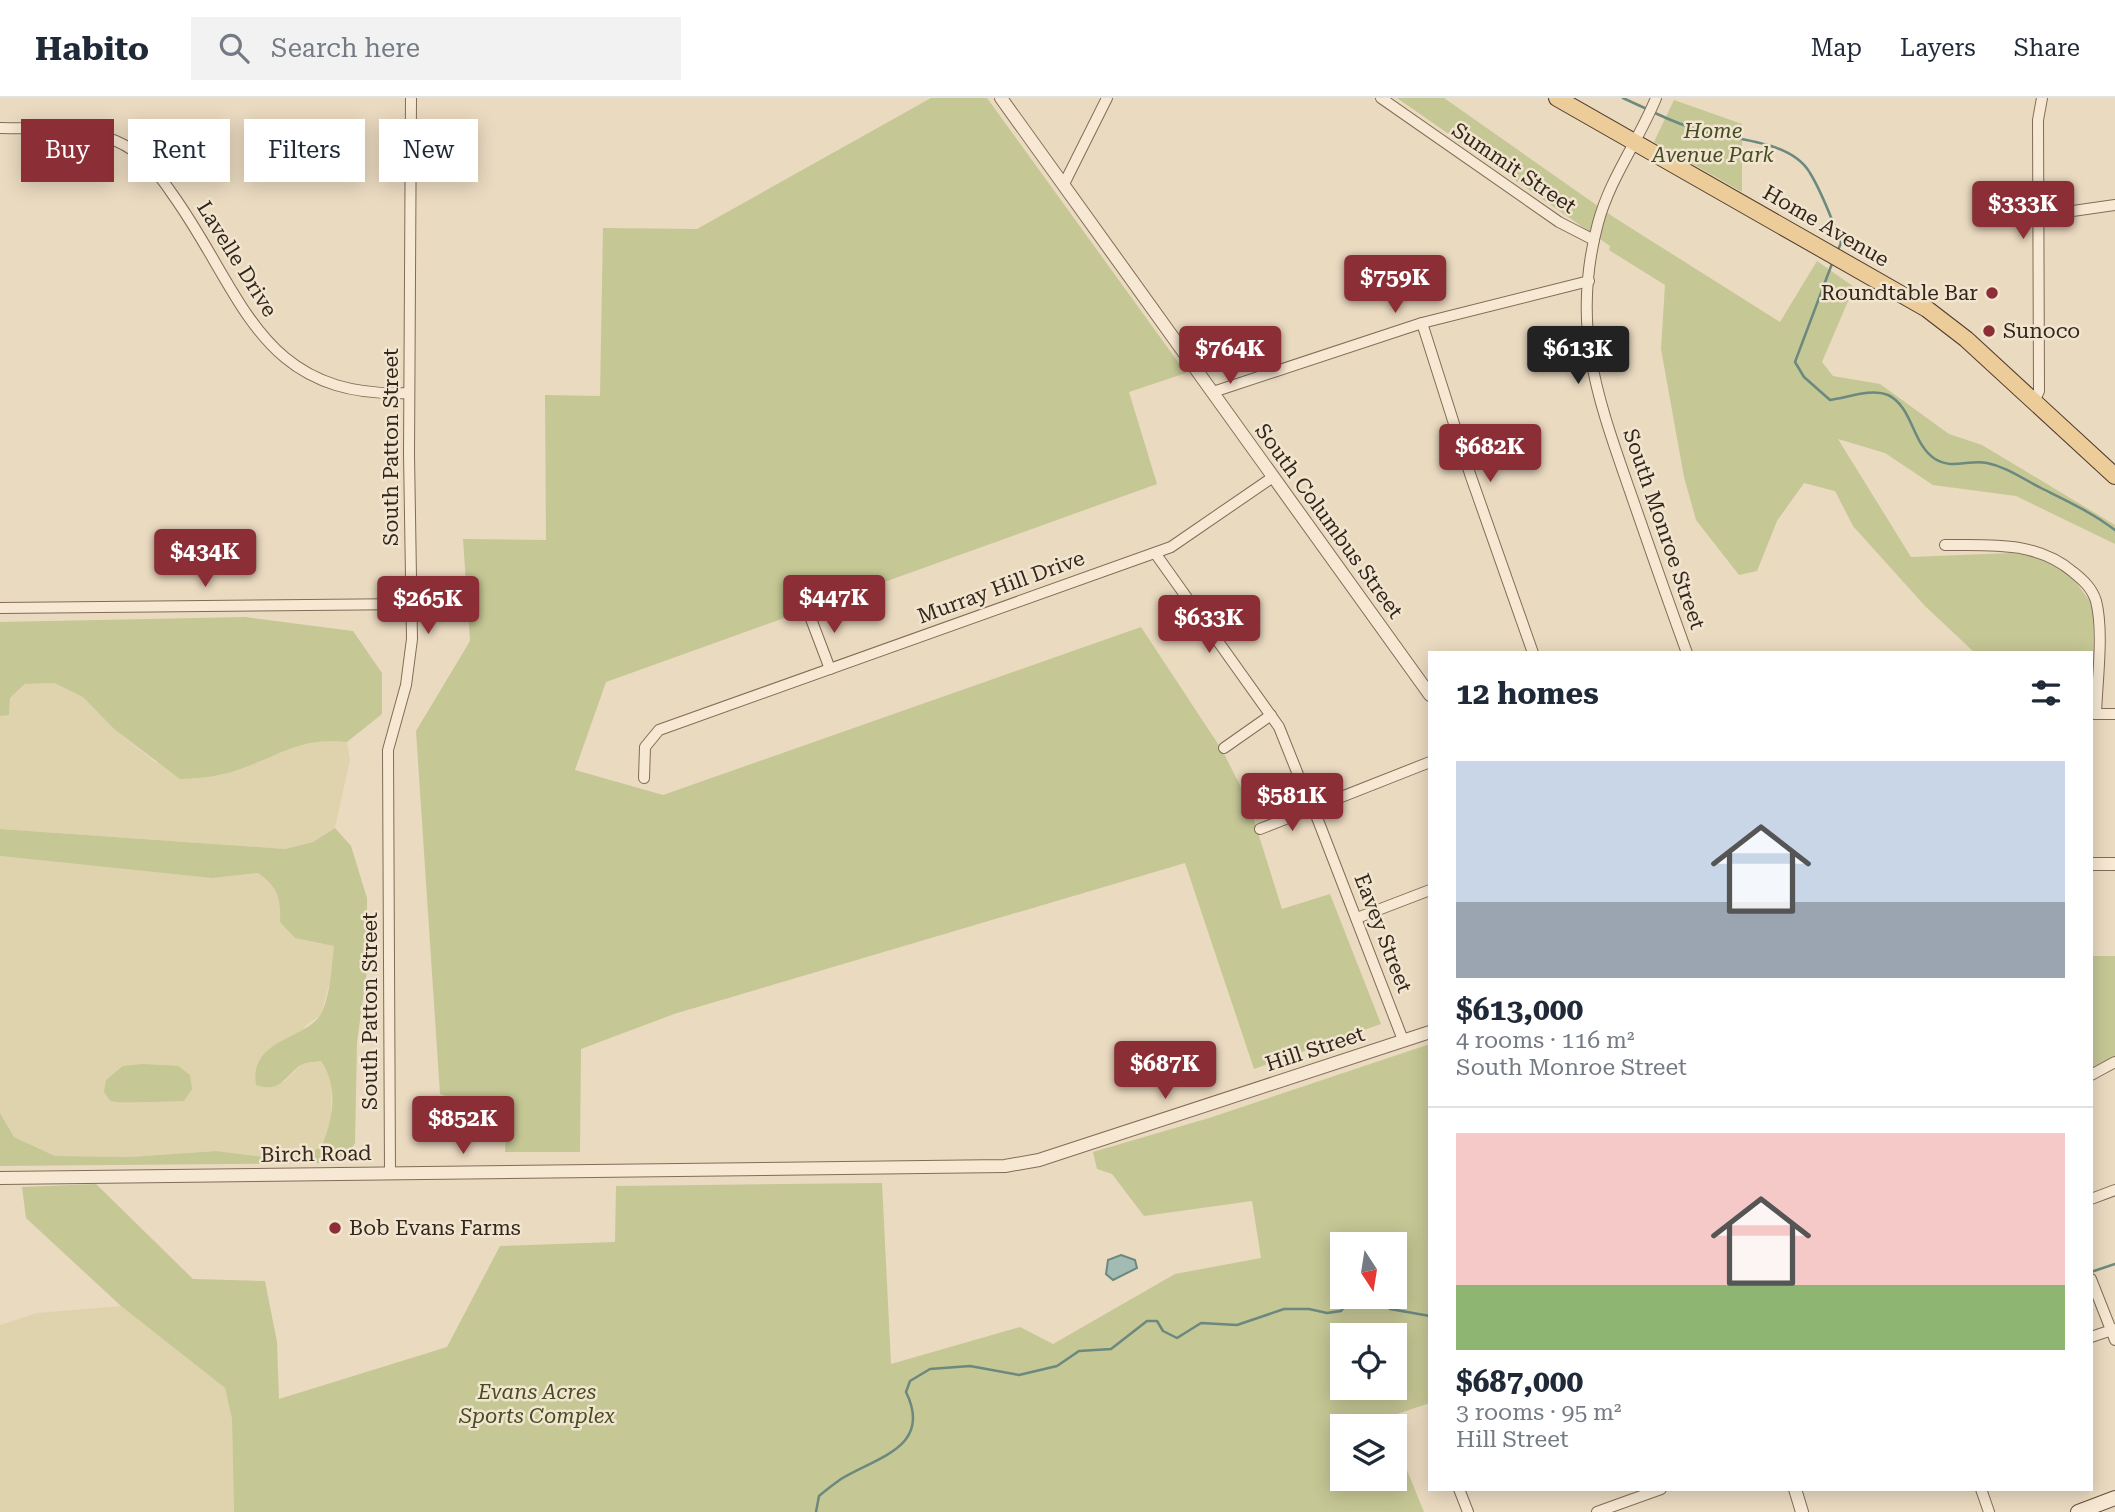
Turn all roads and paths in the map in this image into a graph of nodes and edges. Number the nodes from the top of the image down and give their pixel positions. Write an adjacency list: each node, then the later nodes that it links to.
1 (411, 98): 17 (street, South Patton Street)
2 (1001, 98): 10 (street, South Columbus Street)
3 (1107, 98): 10 (street)
4 (1381, 98): 13 (street, Summit Street)
5 (1557, 98): 9 (main road, Home Avenue)
6 (2042, 98): 12 (street)
7 (1656, 100): 9 (street, South Monroe Street)
8 (0, 128): 17 (street, Lavelle Drive)
9 (1634, 141): 13 (street, South Monroe Street); 18 (main road, Home Avenue)
10 (1064, 184): 16 (street, South Columbus Street)
11 (2115, 205): 12 (street)
12 (2038, 216): 18 (street)
13 (1594, 240): 14 (street, South Monroe Street)
14 (1588, 281): 15 (street); 27 (street, South Monroe Street)
15 (1422, 323): 16 (street); 26 (street)
16 (1213, 392): 20 (street, South Columbus Street)
17 (410, 393): 23 (street, South Patton Street)
18 (2034, 402): 19 (main road, Home Avenue)
19 (2115, 476)
20 (1273, 477): 22 (street, Murray Hill Drive); 29 (street, South Columbus Street)
21 (1945, 545): 30 (street)
22 (1155, 553): 28 (street, Murray Hill Drive); 32 (street, Eavey Street)
23 (412, 604): 24 (street); 47 (street, South Patton Street)
24 (0, 608)
25 (808, 611): 28 (street)
26 (1532, 651)
27 (1686, 651)
28 (830, 669): 35 (street, Murray Hill Drive)
29 (1428, 692)
30 (2094, 714): 31 (street)
31 (2115, 714)
32 (1271, 715): 33 (street); 36 (street, Eavey Street)
33 (1224, 748)
34 (1428, 763): 36 (street)
35 (644, 778)
36 (1311, 807): 37 (street); 41 (street, Eavey Street)
37 (1260, 829)
38 (2093, 864): 39 (street)
39 (2115, 864)
40 (1428, 891): 41 (street)
41 (1357, 918): 43 (street, Eavey Street)
42 (1428, 1033): 43 (street, Hill Street)
43 (1403, 1040): 46 (street, Hill Street)
44 (2115, 1062): 45 (street)
45 (2093, 1074)
46 (927, 1167): 47 (street, Birch Road)
47 (390, 1172): 48 (street, Birch Road)
48 (0, 1178)
49 (2115, 1191): 50 (street)
50 (2093, 1198)
51 (2093, 1284): 52 (street)
52 (2114, 1333): 53 (street)
53 (2093, 1337)
54 (1461, 1491): 60 (street)
55 (1657, 1491): 59 (street)
56 (1796, 1491): 62 (street)
57 (1982, 1491): 63 (street)
58 (2115, 1498): 64 (main road)
59 (1619, 1508): 61 (street)
60 (1468, 1512)
61 (1598, 1512)
62 (1802, 1512)
63 (1989, 1512)
64 (2078, 1512)

